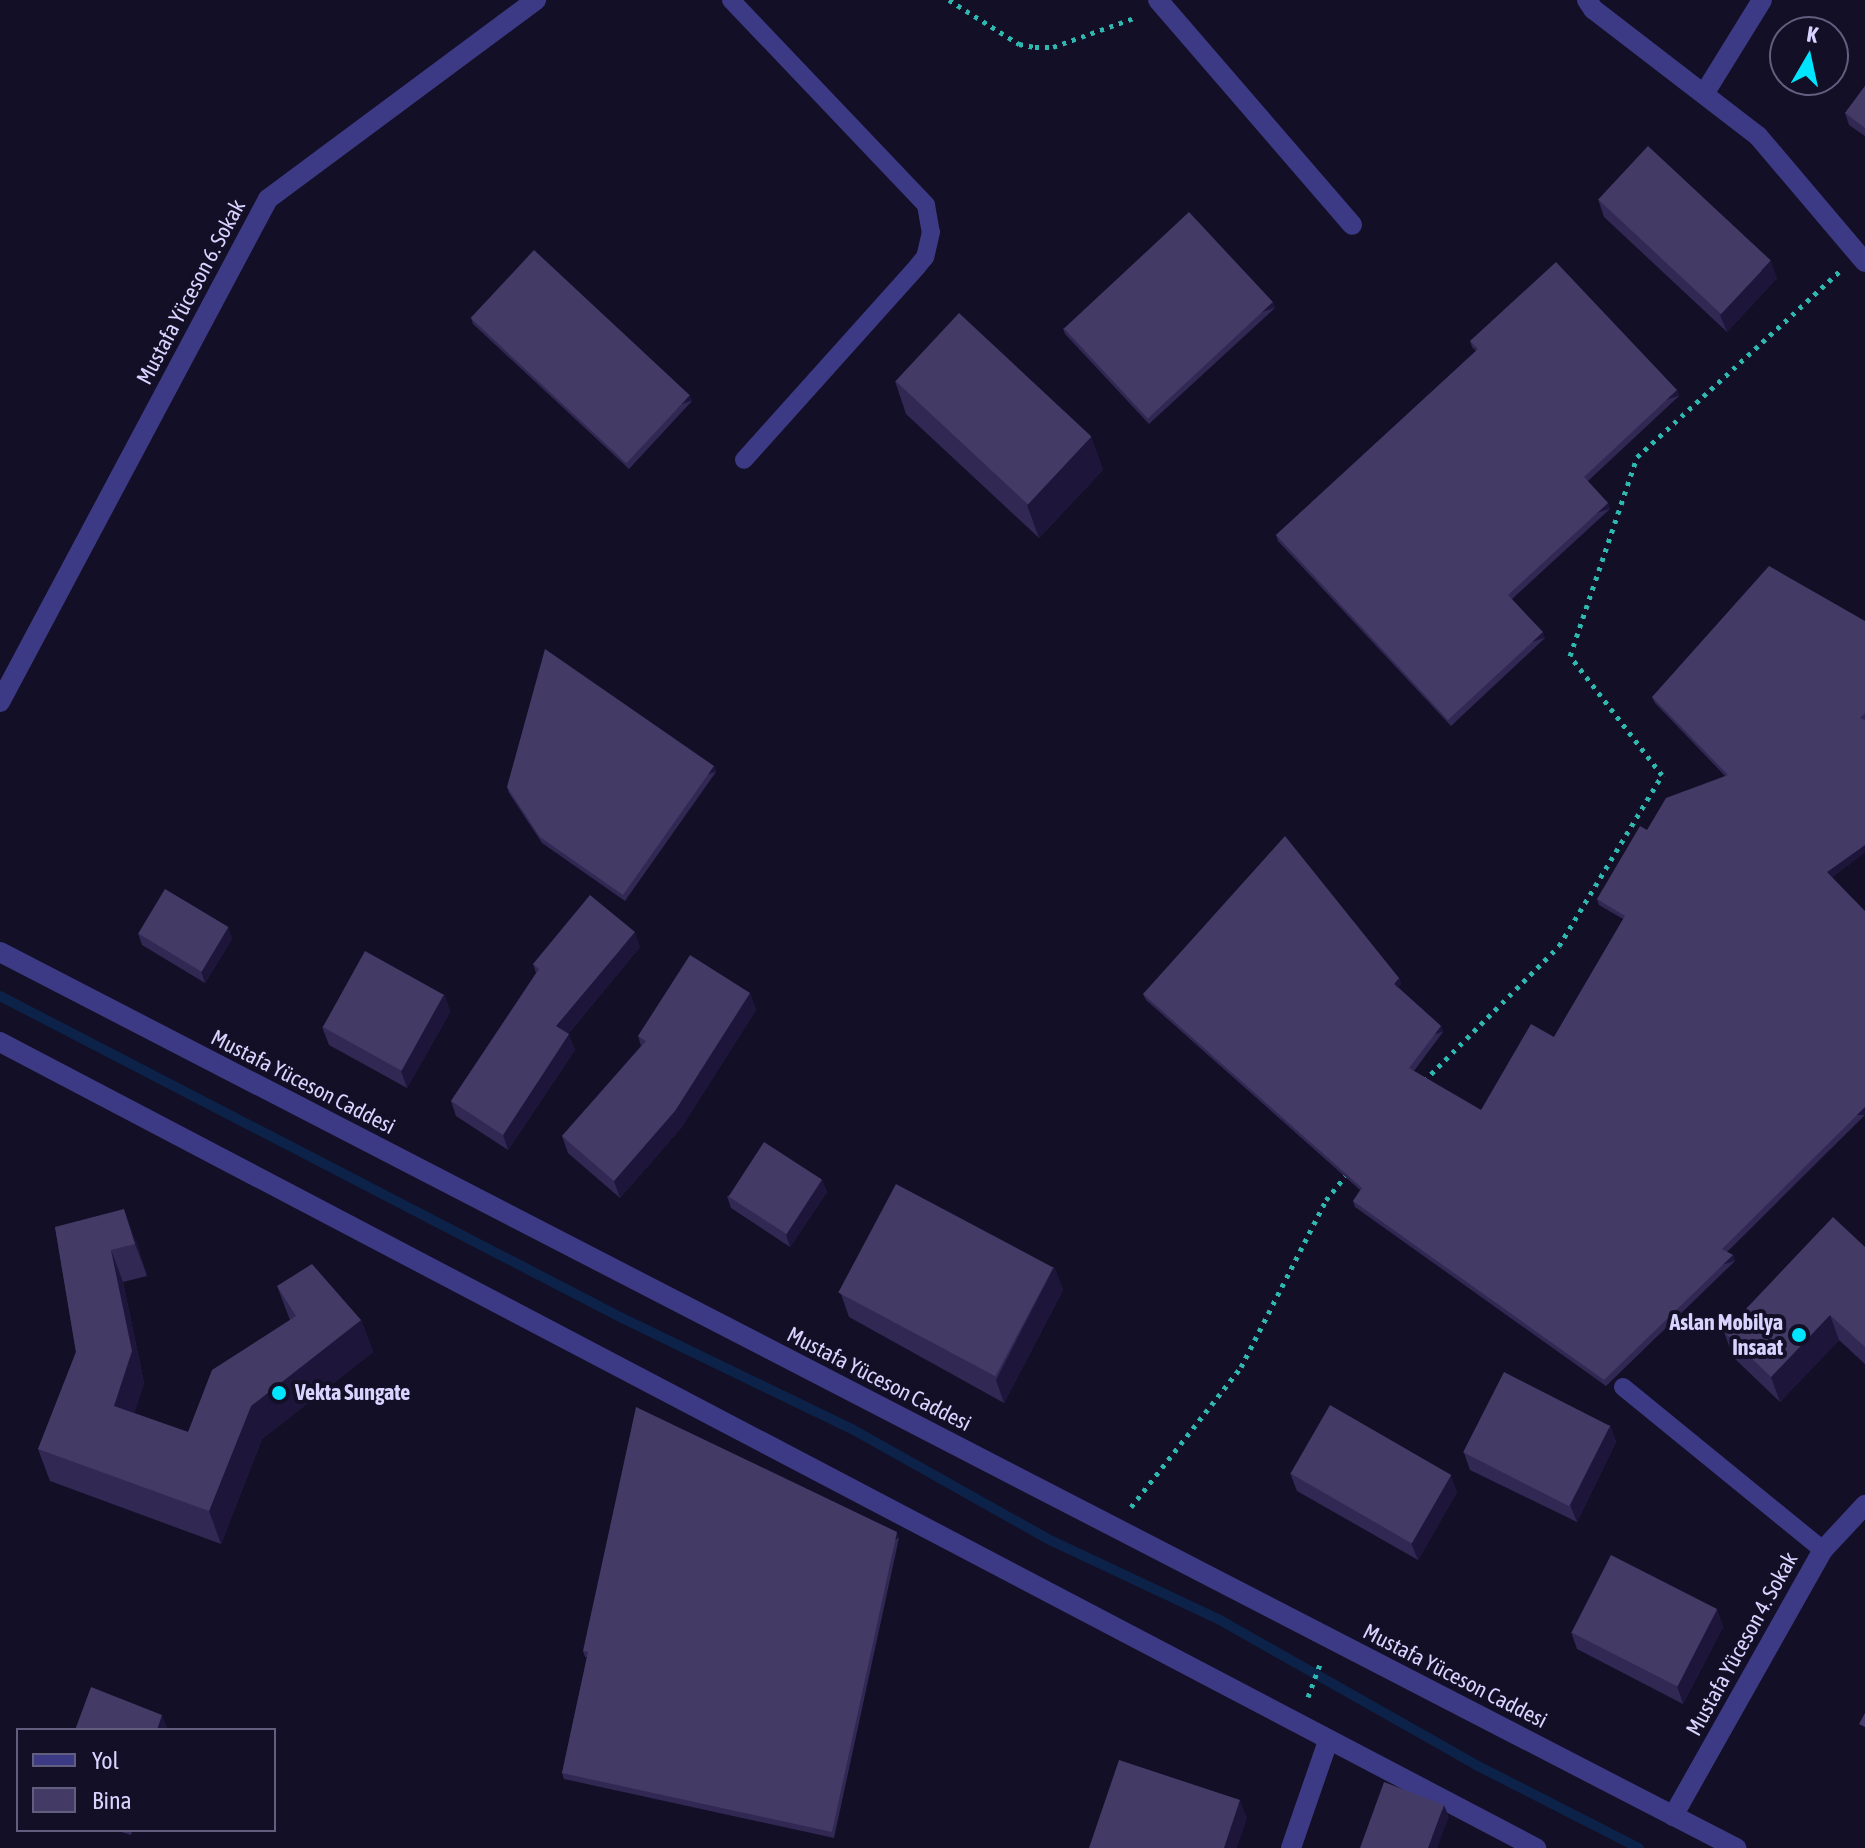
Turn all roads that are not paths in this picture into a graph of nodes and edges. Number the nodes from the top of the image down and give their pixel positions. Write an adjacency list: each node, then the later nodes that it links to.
1 (536, 0): 10 (street, Mustafa Yüceson 6. Sokak)
2 (731, 0): 9 (lane)
3 (1587, 0): 6 (street)
4 (1762, 0): 6 (street)
5 (1161, 4): 7 (street)
6 (1704, 94): 8 (street)
7 (1352, 225)
8 (1862, 258)
9 (744, 460)
10 (0, 702)
11 (0, 952): 17 (street, Mustafa Yüceson Caddesi)
12 (0, 1042): 16 (street)
13 (1623, 1387): 15 (lane)
14 (1865, 1505): 15 (street, Mustafa Yüceson 4. Sokak)
15 (1823, 1550): 17 (street, Mustafa Yüceson 4. Sokak)
16 (1328, 1741): 18 (street); 19 (street)
17 (1673, 1816): 20 (street, Mustafa Yüceson Caddesi)
18 (1291, 1848)
19 (1536, 1848)
20 (1736, 1848)

